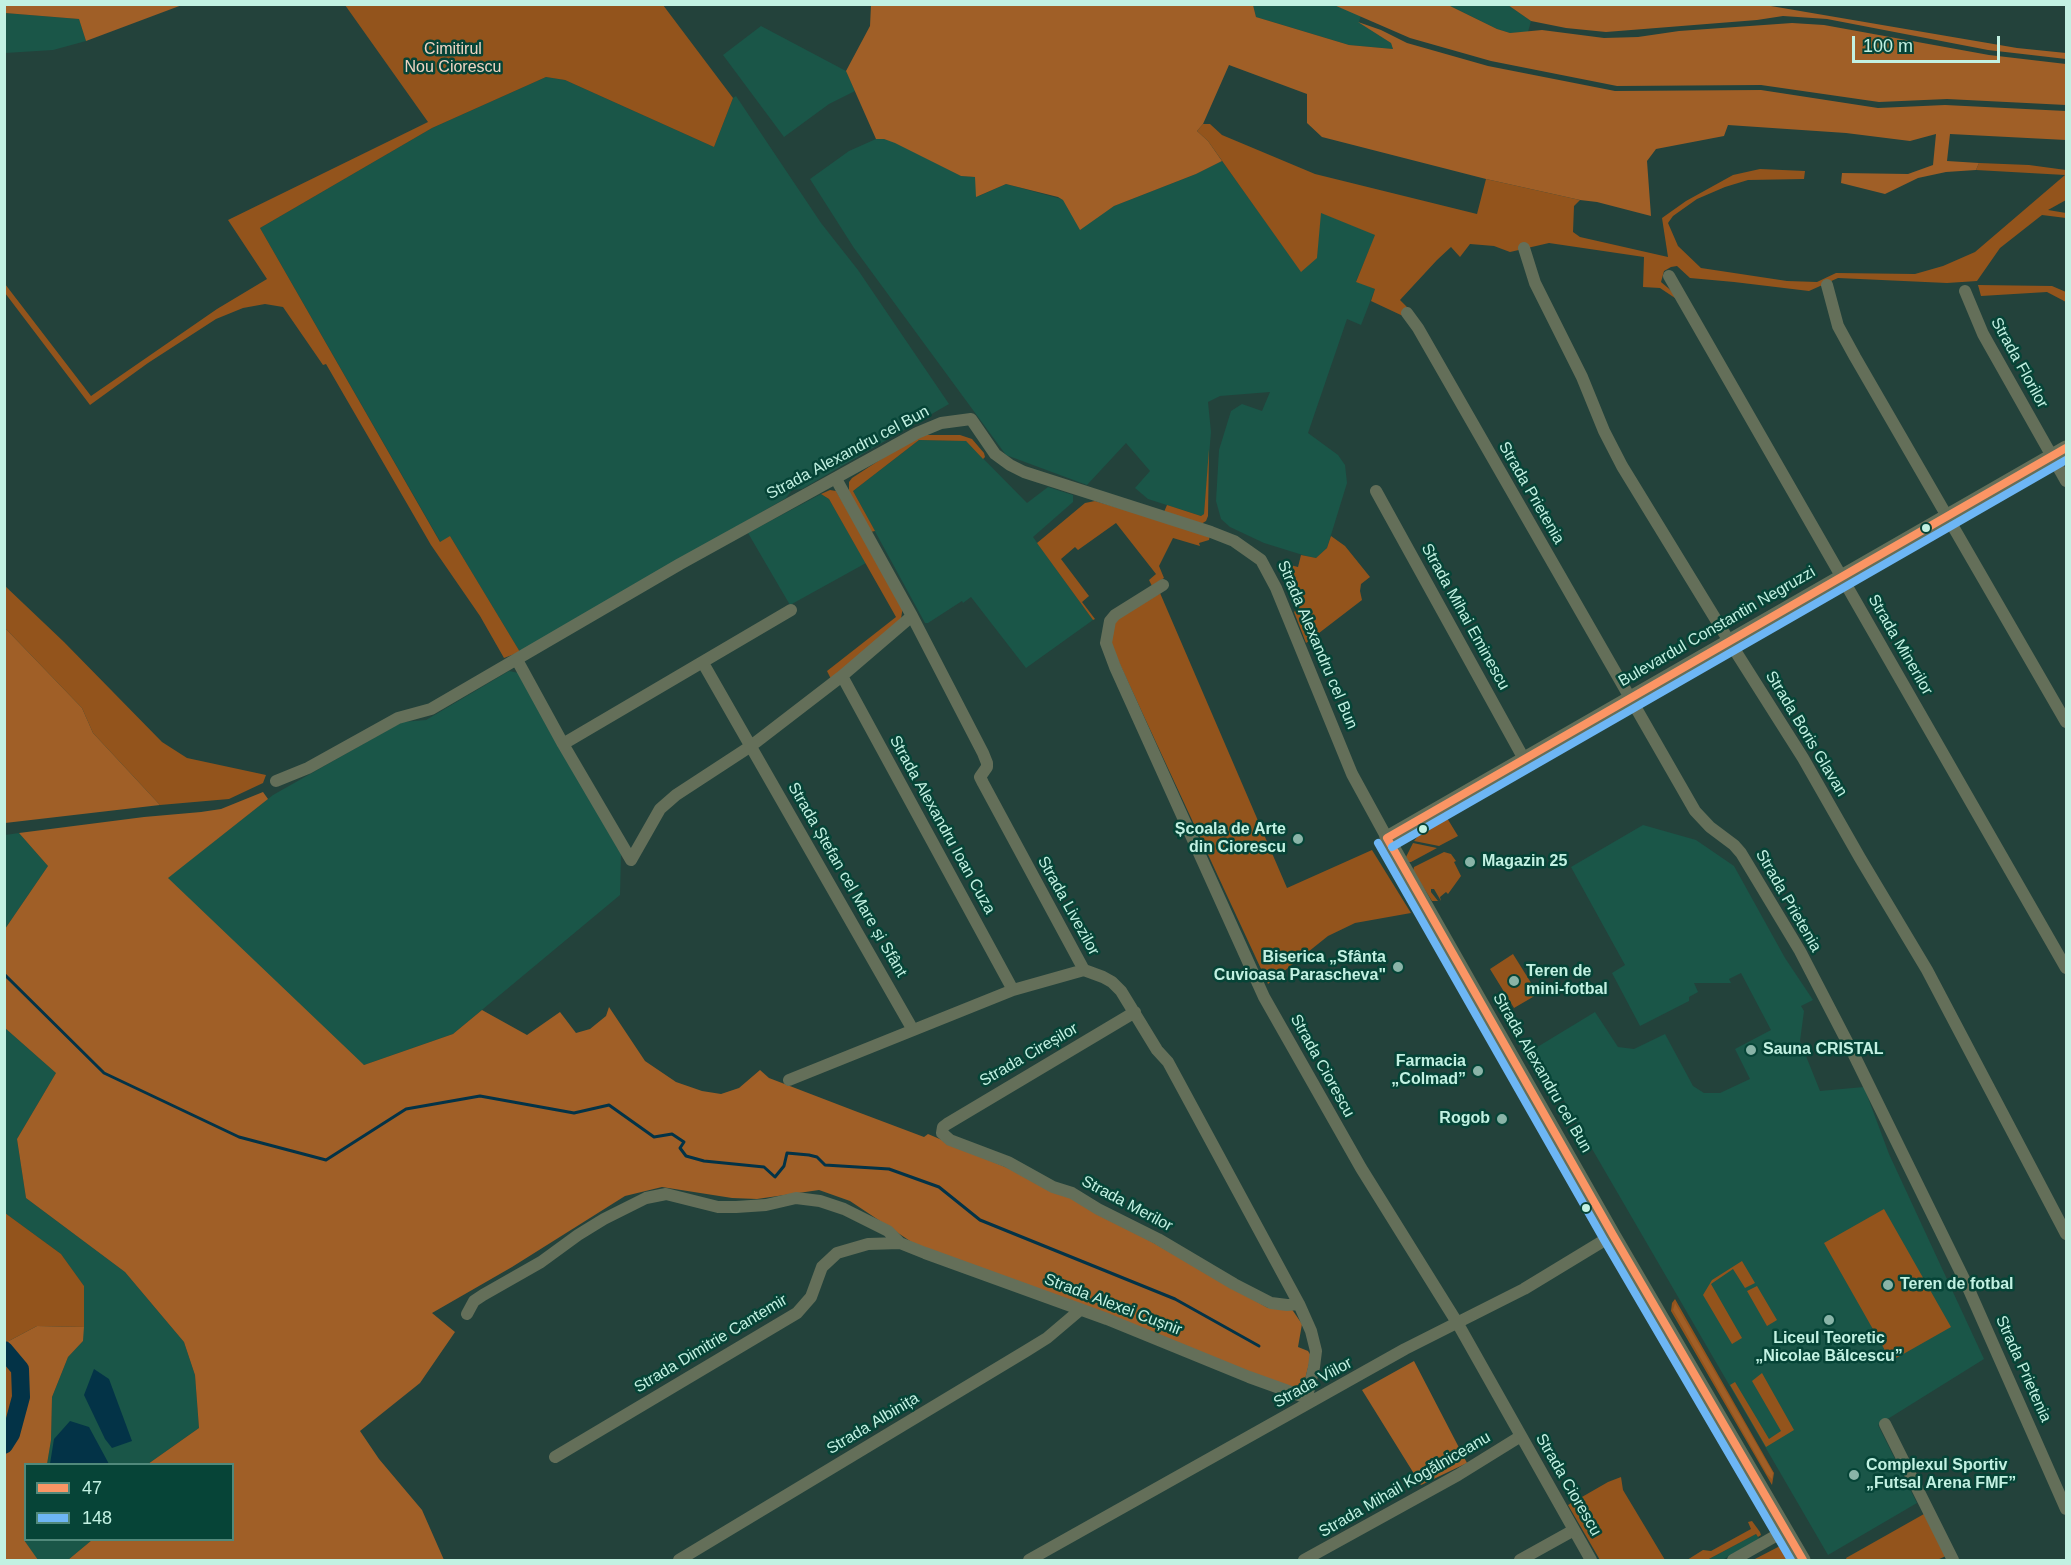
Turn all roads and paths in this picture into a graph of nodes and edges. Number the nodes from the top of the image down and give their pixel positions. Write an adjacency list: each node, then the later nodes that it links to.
1 (1524, 248): 16 (street, Strada Boris Glavan)
2 (1669, 276): 12 (street, Strada Minerilor)
3 (1827, 285): 11 (street)
4 (1965, 291): 7 (street, Strada Florilor)
5 (1407, 314): 20 (street, Strada Prietenia)
6 (2067, 448): 7 (street, Bulevardul Constantin Negruzzi)
7 (2052, 456): 9 (street, Strada Florilor); 11 (street, Bulevardul Constantin Negruzzi)
8 (836, 478): 15 (street, Strada Livezilor); 17 (street, Strada Alexandru cel Bun); 26 (street, Strada Alexandru cel Bun)
9 (2067, 481)
10 (1376, 491): 24 (street, Strada Mihai Eminescu)
11 (1947, 517): 12 (street, Bulevardul Constantin Negruzzi); 21 (street)
12 (1842, 577): 16 (street, Bulevardul Constantin Negruzzi); 27 (street, Strada Minerilor)
13 (1163, 585): 40 (street, Strada Ciorescu)
14 (791, 610): 18 (street)
15 (912, 616): 19 (street); 28 (street, Strada Livezilor)
16 (1729, 641): 20 (street, Bulevardul Constantin Negruzzi); 34 (street, Strada Boris Glavan)
17 (517, 660): 22 (street); 25 (street, Strada Alexandru cel Bun)
18 (703, 663): 22 (street); 23 (street, Strada Ștefan cel Mare și Sfânt)
19 (842, 676): 23 (street); 29 (street, Strada Alexandru Ioan Cuza)
20 (1629, 698): 24 (street, Bulevardul Constantin Negruzzi); 45 (street, Strada Prietenia)
21 (2067, 722)
22 (563, 744): 23 (street)
23 (751, 746): 31 (street, Strada Ștefan cel Mare și Sfânt)
24 (1524, 759): 26 (street, Bulevardul Constantin Negruzzi)
25 (276, 781)
26 (1387, 838): 35 (street, Strada Alexandru cel Bun)
27 (2067, 968)
28 (1084, 970): 29 (street); 30 (street, Strada Livezilor)
29 (1013, 990): 31 (street)
30 (1135, 1012): 33 (street, Strada Cireșilor); 37 (street, Strada Livezilor)
31 (913, 1030): 32 (street)
32 (789, 1080)
33 (942, 1130): 37 (street, Strada Merilor)
34 (2067, 1234)
35 (1613, 1235): 40 (street, Strada Viilor); 47 (street, Strada Alexandru cel Bun)
36 (900, 1243): 38 (street, Strada Alexei Cușnir); 39 (street); 44 (street, Strada Dimitrie Cantemir)
37 (1299, 1304): 41 (street, Strada Livezilor)
38 (1080, 1310): 41 (street, Strada Alexei Cușnir); 48 (street, Strada Albinița)
39 (467, 1314)
40 (1458, 1324): 41 (street, Strada Viilor); 43 (street, Strada Ciorescu)
41 (1310, 1399): 49 (street, Strada Viilor)
42 (1885, 1424): 55 (street)
43 (1521, 1436): 46 (street, Strada Ciorescu); 50 (street, Strada Mihail Kogălniceanu)
44 (555, 1457)
45 (2067, 1509)
46 (1574, 1530): 51 (street); 52 (street, Strada Ciorescu)
47 (1786, 1530): 53 (street); 54 (street, Strada Alexandru cel Bun)
48 (679, 1560)
49 (1029, 1560)
50 (1304, 1560)
51 (1520, 1560)
52 (1591, 1560)
53 (1733, 1560)
54 (1803, 1560)
55 (1953, 1560)

